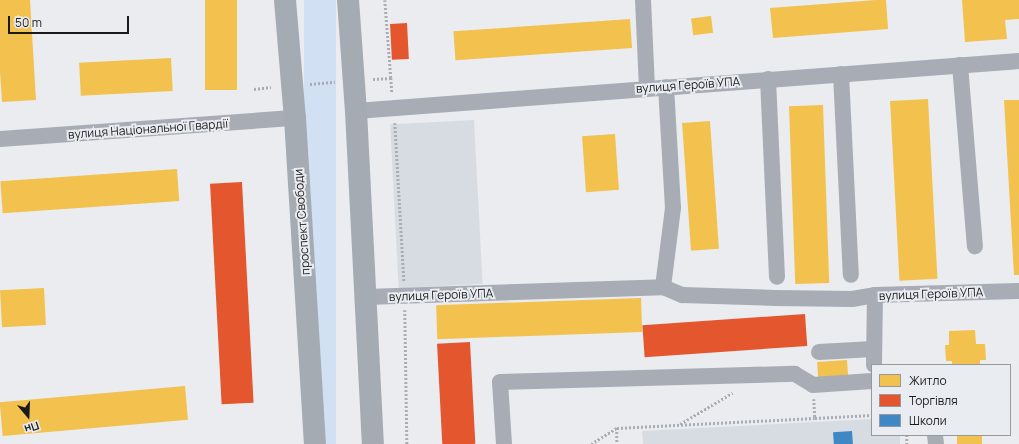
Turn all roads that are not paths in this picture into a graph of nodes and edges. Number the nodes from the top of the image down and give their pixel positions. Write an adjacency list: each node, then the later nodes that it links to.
1 (285, 0): 11 (highway, проспект Свободи)
2 (348, 0): 10 (highway)
3 (643, 0): 9 (street)
4 (1019, 61): 5 (street, вулиця Героїв УПА)
5 (960, 65): 6 (street, вулиця Героїв УПА); 13 (street)
6 (841, 74): 7 (street, вулиця Героїв УПА); 14 (street)
7 (768, 79): 8 (street, вулиця Героїв УПА); 15 (street)
8 (666, 87): 9 (street, вулиця Героїв УПА); 16 (street)
9 (647, 88): 10 (street, вулиця Героїв УПА)
10 (356, 111): 19 (highway)
11 (295, 118): 12 (street, вулиця Національної Гвардії); 24 (highway, проспект Свободи)
12 (0, 138)
13 (975, 246)
14 (851, 275)
15 (777, 277)
16 (663, 287): 18 (street, вулиця Героїв УПА); 19 (street, вулиця Героїв УПА)
17 (1019, 291): 18 (street, вулиця Героїв УПА)
18 (875, 295): 20 (street)
19 (366, 297): 25 (highway)
20 (873, 349): 21 (street); 22 (street)
21 (818, 352)
22 (874, 364)
23 (871, 381): 26 (street)
24 (316, 444)
25 (373, 444)
26 (504, 444)

